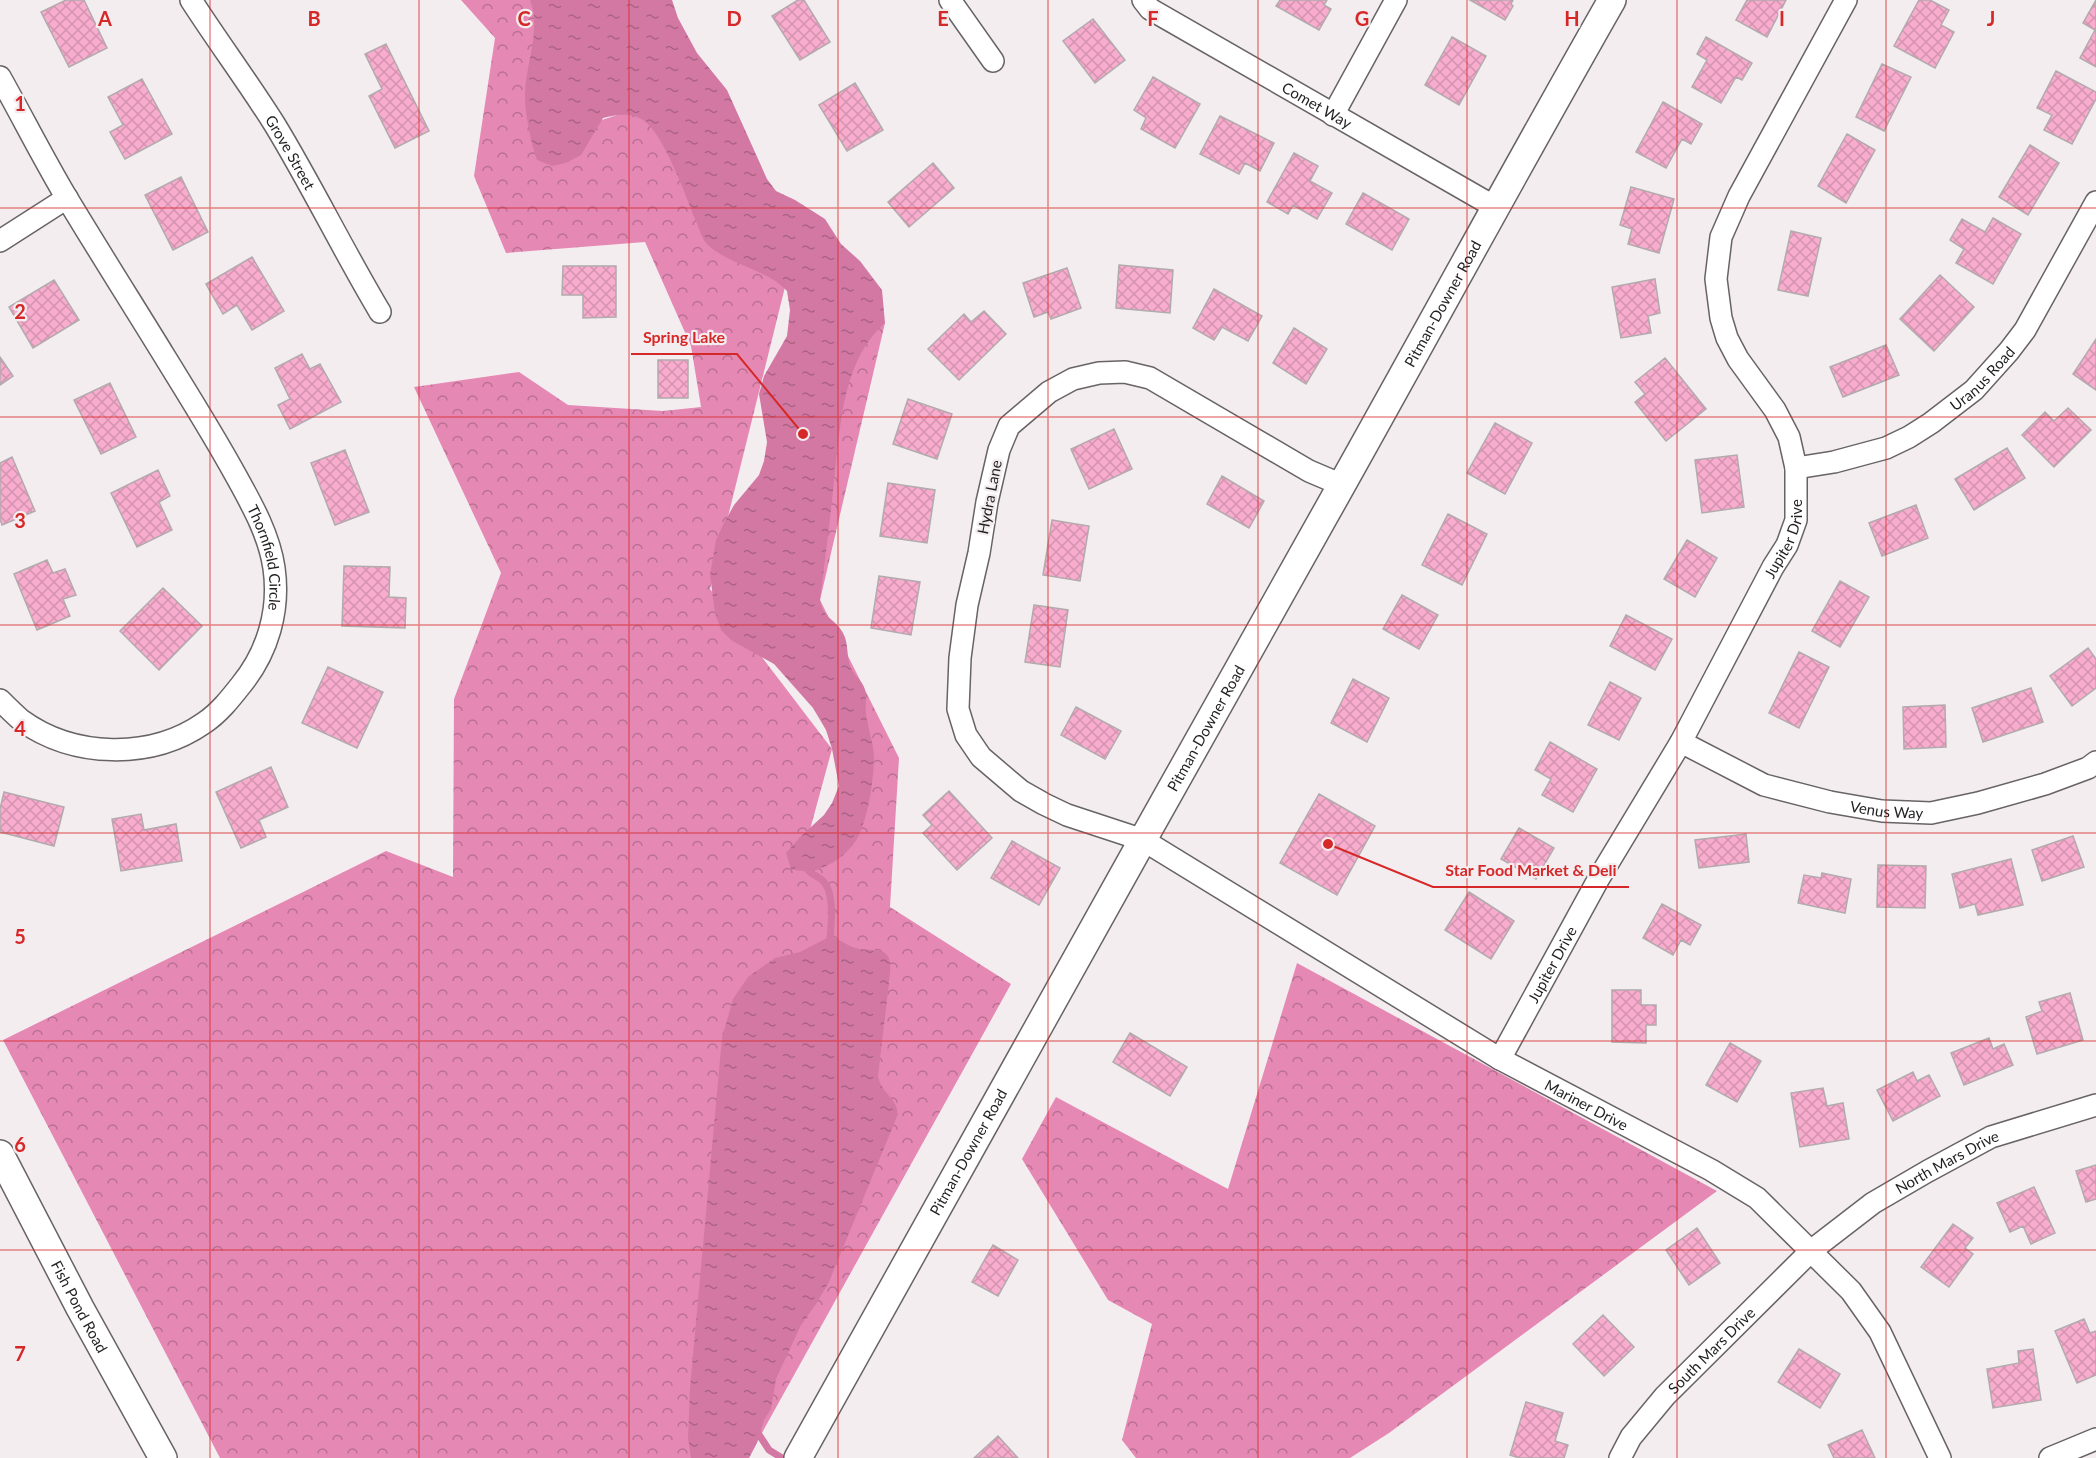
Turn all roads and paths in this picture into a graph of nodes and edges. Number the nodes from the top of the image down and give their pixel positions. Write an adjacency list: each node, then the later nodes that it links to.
1 (190, 0): 14 (street, Grove Street)
2 (950, 0): 7 (street)
3 (1143, 0): 9 (street, Comet Way)
4 (1396, 0): 9 (street)
5 (1612, 0): 12 (street, Pitman-Downer Road)
6 (1846, 0): 15 (street, Jupiter Drive)
7 (993, 61)
8 (0, 77): 10 (street, Thornfield Circle)
9 (1333, 115): 12 (street, Comet Way)
10 (67, 198): 13 (street); 17 (street, Thornfield Circle)
11 (2096, 202): 15 (street, Uranus Road)
12 (1495, 207): 16 (street, Pitman-Downer Road)
13 (0, 241)
14 (380, 312)
15 (1796, 468): 18 (street, Jupiter Drive)
16 (1342, 485): 20 (street, Pitman-Downer Road); 20 (street, Hydra Lane)
17 (0, 700)
18 (1681, 742): 19 (street, Venus Way); 21 (street, Jupiter Drive)
19 (2096, 762)
20 (1143, 840): 21 (street, Mariner Drive); 26 (street, Pitman-Downer Road)
21 (1500, 1059): 24 (street, Mariner Drive)
22 (2096, 1105): 24 (street, North Mars Drive)
23 (0, 1154): 27 (street, Fish Pond Road)
24 (1812, 1250): 28 (street, South Mars Drive); 29 (street, Mariner Drive)
25 (2096, 1439): 30 (street)
26 (800, 1455)
27 (163, 1458)
28 (1620, 1458)
29 (1940, 1458)
30 (2050, 1458)

